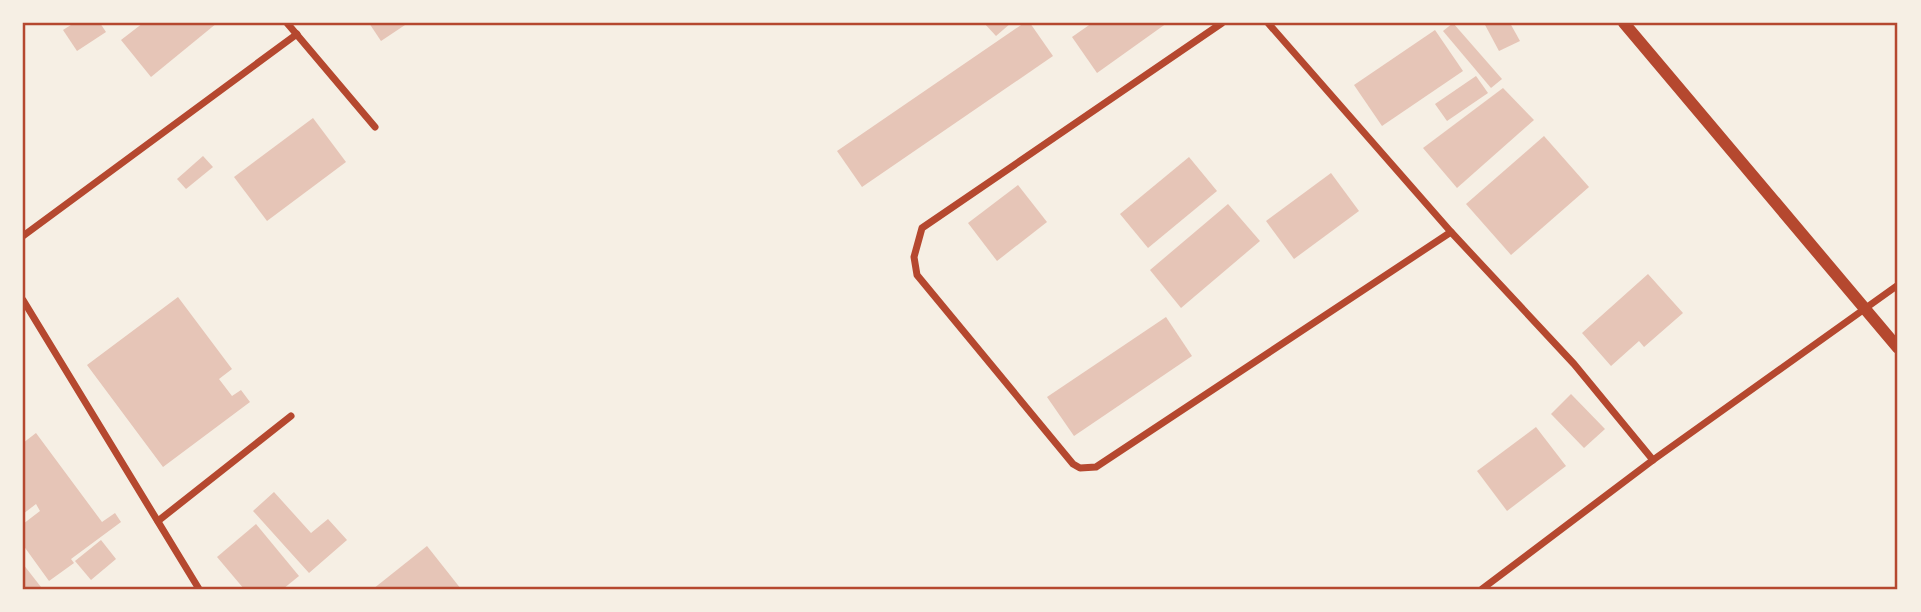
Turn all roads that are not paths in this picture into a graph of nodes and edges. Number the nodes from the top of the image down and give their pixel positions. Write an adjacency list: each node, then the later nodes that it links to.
1 (287, 23): 5 (street)
2 (1222, 23): 7 (street)
3 (1268, 23): 7 (street)
4 (1625, 23): 11 (street)
5 (297, 34): 6 (street); 8 (street)
6 (375, 127)
7 (1451, 232): 14 (street)
8 (23, 236)
9 (1898, 285): 11 (street)
10 (23, 300): 15 (street)
11 (1867, 309): 12 (street); 14 (street)
12 (1898, 348)
13 (291, 416): 15 (street)
14 (1653, 460): 17 (street)
15 (158, 521): 16 (street)
16 (199, 589)
17 (1482, 589)

